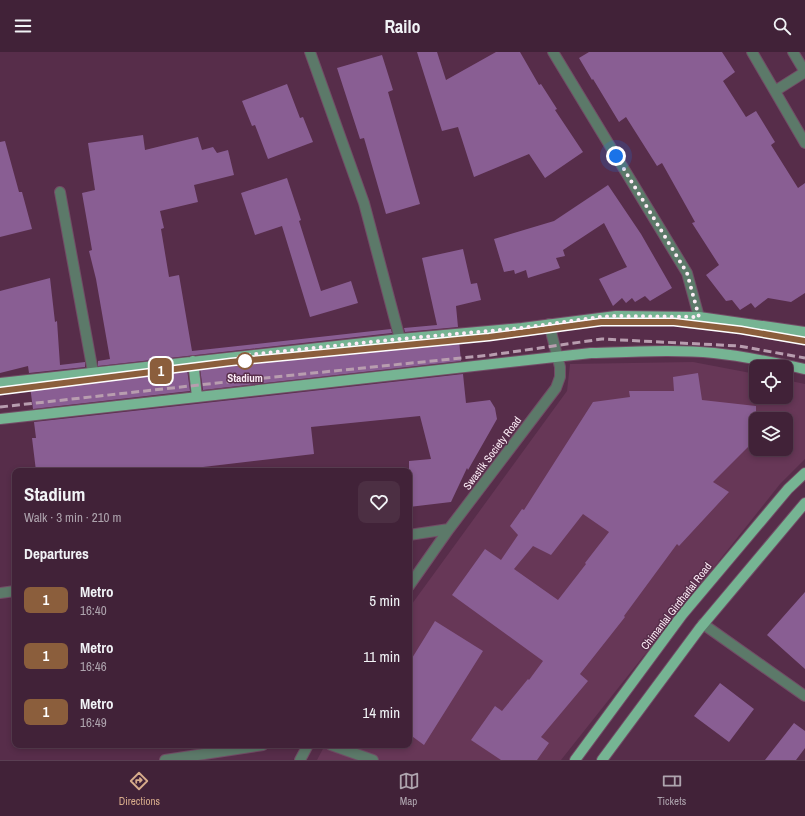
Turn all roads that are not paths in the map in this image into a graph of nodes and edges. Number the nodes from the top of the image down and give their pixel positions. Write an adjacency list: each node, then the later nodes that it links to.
1 (310, 52): 12 (street)
2 (554, 52): 9 (street)
3 (752, 52): 6 (street)
4 (793, 52): 5 (street)
5 (805, 72): 6 (street)
6 (775, 91): 7 (street)
7 (805, 143)
8 (60, 192): 16 (street)
9 (699, 317): 10 (main road); 11 (main road)
10 (549, 324): 12 (main road); 13 (street, Swastik Society Road)
11 (805, 332)
12 (400, 339): 14 (main road)
13 (558, 357): 15 (main road); 18 (main road); 22 (street, Swastik Society Road)
14 (193, 361): 16 (main road); 18 (main road)
15 (805, 369)
16 (94, 372): 17 (main road)
17 (0, 383)
18 (197, 397): 19 (main road)
19 (0, 419)
20 (805, 473): 35 (main road, Chimanlal Girdharlal Road)
21 (805, 503): 27 (main road)
22 (449, 529): 23 (street); 24 (street, Swastik Society Road)
23 (412, 534)
24 (412, 582)
25 (12, 591): 26 (street)
26 (0, 593)
27 (703, 624): 28 (street); 36 (main road)
28 (805, 696)
29 (243, 748): 32 (street)
30 (306, 748): 33 (street)
31 (339, 748): 34 (street)
32 (165, 760)
33 (300, 760)
34 (373, 760)
35 (575, 760)
36 (602, 760)

